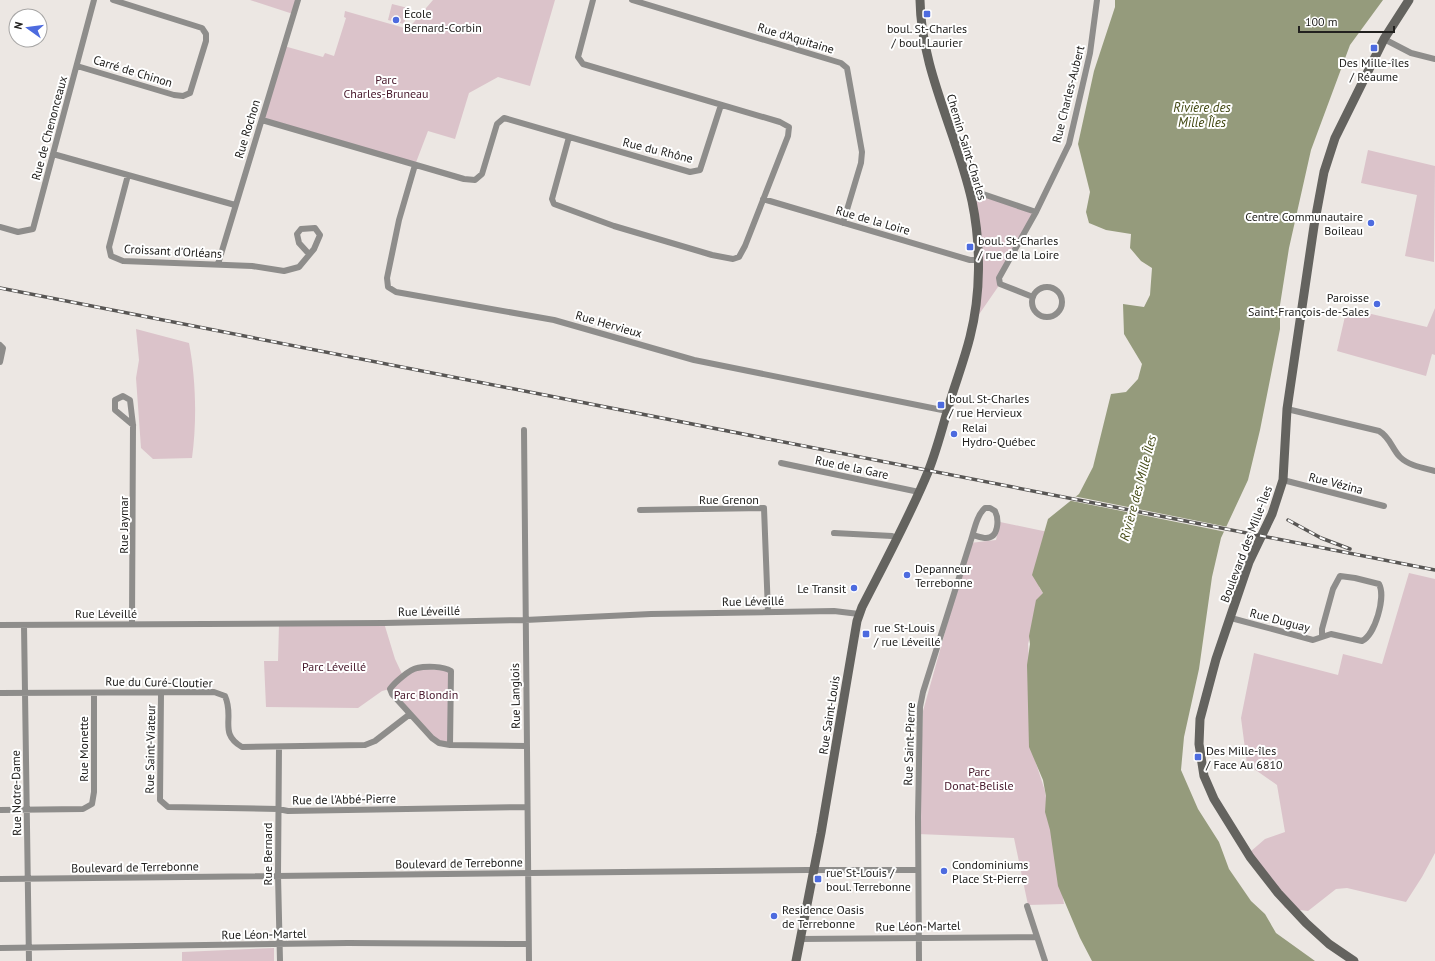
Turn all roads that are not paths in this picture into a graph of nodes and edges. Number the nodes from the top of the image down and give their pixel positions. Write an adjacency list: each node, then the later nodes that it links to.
1 (94, 0): 11 (street, Rue de Chenonceaux)
2 (113, 0): 11 (street, Carré de Chinon)
3 (298, 0): 13 (street, Rue Rochon)
4 (593, 0): 12 (street)
5 (632, 0): 22 (street, Rue d'Aquitaine)
6 (920, 0): 18 (street, Chemin Saint-Charles)
7 (1097, 0): 21 (street, Rue Charles-Aubert)
8 (1409, 0): 9 (street, Boulevard des Mille-Îles)
9 (1384, 39): 10 (street); 30 (street, Boulevard des Mille-Îles)
10 (1435, 59)
11 (77, 66): 15 (street, Rue de Chenonceaux)
12 (721, 105): 14 (street, Rue du Rhône); 19 (street)
13 (262, 120): 16 (street); 20 (street, Rue Rochon)
14 (569, 137): 16 (street); 19 (street)
15 (53, 154): 17 (street); 23 (street, Rue de Chenonceaux)
16 (415, 165): 31 (street, Rue Hervieux)
17 (128, 175): 20 (street); 26 (street, Croissant d'Orléans)
18 (970, 194): 21 (street); 25 (street, Chemin Saint-Charles)
19 (763, 199): 22 (street, Rue de la Loire)
20 (235, 205): 26 (street, Rue Rochon)
21 (1036, 212): 27 (street, Rue Charles-Aubert)
22 (844, 222): 25 (street, Rue de la Loire)
23 (0, 227)
24 (309, 254): 26 (street, Croissant d'Orléans)
25 (978, 260): 31 (street, Chemin Saint-Charles)
26 (218, 264)
27 (1033, 297): 27 (street)
28 (0, 345): 29 (street)
29 (0, 362)
30 (1287, 409): 35 (street); 36 (street, Boulevard des Mille-Îles)
31 (947, 411): 37 (street, Chemin Saint-Charles)
32 (133, 425): 32 (street, Rue Jaymar); 47 (street, Rue Jaymar)
33 (524, 430): 46 (street, Rue Langlois)
34 (781, 463): 37 (street, Rue de la Gare)
35 (1435, 471)
36 (1283, 480): 38 (street, Rue Vézina); 45 (street, Boulevard des Mille-Îles)
37 (920, 489): 42 (street, Rue Saint-Louis)
38 (1384, 506)
39 (640, 510): 43 (street, Rue Grenon)
40 (834, 533): 42 (street)
41 (973, 535): 41 (street, Rue Saint-Pierre); 65 (street, Rue Saint-Pierre)
42 (897, 538): 44 (street, Rue Saint-Louis)
43 (768, 612): 44 (street, Rue Léveillé); 46 (street, Rue Léveillé)
44 (859, 614): 64 (street, Rue Saint-Louis)
45 (1231, 618): 50 (street, Rue Duguay); 84 (street, Boulevard des Mille-Îles)
46 (525, 620): 47 (street, Rue Léveillé); 57 (street, Rue Langlois)
47 (132, 624): 49 (street, Rue Léveillé)
48 (0, 625): 49 (street, Rue Léveillé)
49 (24, 625): 52 (street, Rue Notre-Dame)
50 (1322, 636): 50 (street, Rue Duguay)
51 (0, 693): 52 (street, Rue du Curé-Cloutier)
52 (26, 693): 53 (street, Rue du Curé-Cloutier); 63 (street, Rue Notre-Dame)
53 (94, 693): 54 (street, Rue du Curé-Cloutier); 63 (street, Rue Monette)
54 (161, 694): 58 (street, Rue du Curé-Cloutier); 59 (street, Rue Saint-Viateur)
55 (410, 714): 56 (street); 56 (street); 58 (street, Rue du Curé-Cloutier)
56 (450, 745): 57 (street)
57 (526, 746): 60 (street, Rue Langlois)
58 (279, 747): 61 (street, Rue Bernard)
59 (163, 804): 61 (street, Rue de l'Abbé-Pierre)
60 (527, 807): 61 (street, Rue de l'Abbé-Pierre); 66 (street, Rue Langlois)
61 (278, 809): 67 (street, Rue Bernard)
62 (0, 810): 63 (street)
63 (28, 810): 69 (street, Rue Notre-Dame)
64 (814, 870): 65 (street, Boulevard de Terrebonne); 66 (street, Boulevard de Terrebonne); 73 (street, Rue Saint-Louis)
65 (918, 870): 71 (street, Rue Saint-Pierre)
66 (528, 873): 67 (street, Boulevard de Terrebonne); 75 (street, Rue Langlois)
67 (278, 875): 69 (street, Boulevard de Terrebonne); 74 (street, Rue Bernard)
68 (0, 879): 69 (street, Boulevard de Terrebonne)
69 (28, 879): 77 (street, Rue Notre-Dame)
70 (1027, 906): 72 (street)
71 (919, 937): 72 (street, Rue Léon-Martel); 73 (street, Rue Léon-Martel); 82 (street, Rue Saint-Pierre)
72 (1037, 937): 83 (street)
73 (800, 939): 81 (street, Rue Saint-Louis)
74 (280, 944): 75 (street, Rue Léon-Martel); 77 (street, Rue Léon-Martel); 79 (street, Rue Bernard)
75 (528, 944): 80 (street, Rue Langlois)
76 (0, 948): 77 (street, Rue Léon-Martel)
77 (29, 948): 78 (street, Rue Notre-Dame)
78 (29, 961)
79 (280, 961)
80 (529, 961)
81 (796, 961)
82 (919, 961)
83 (1045, 961)
84 (1354, 961)

